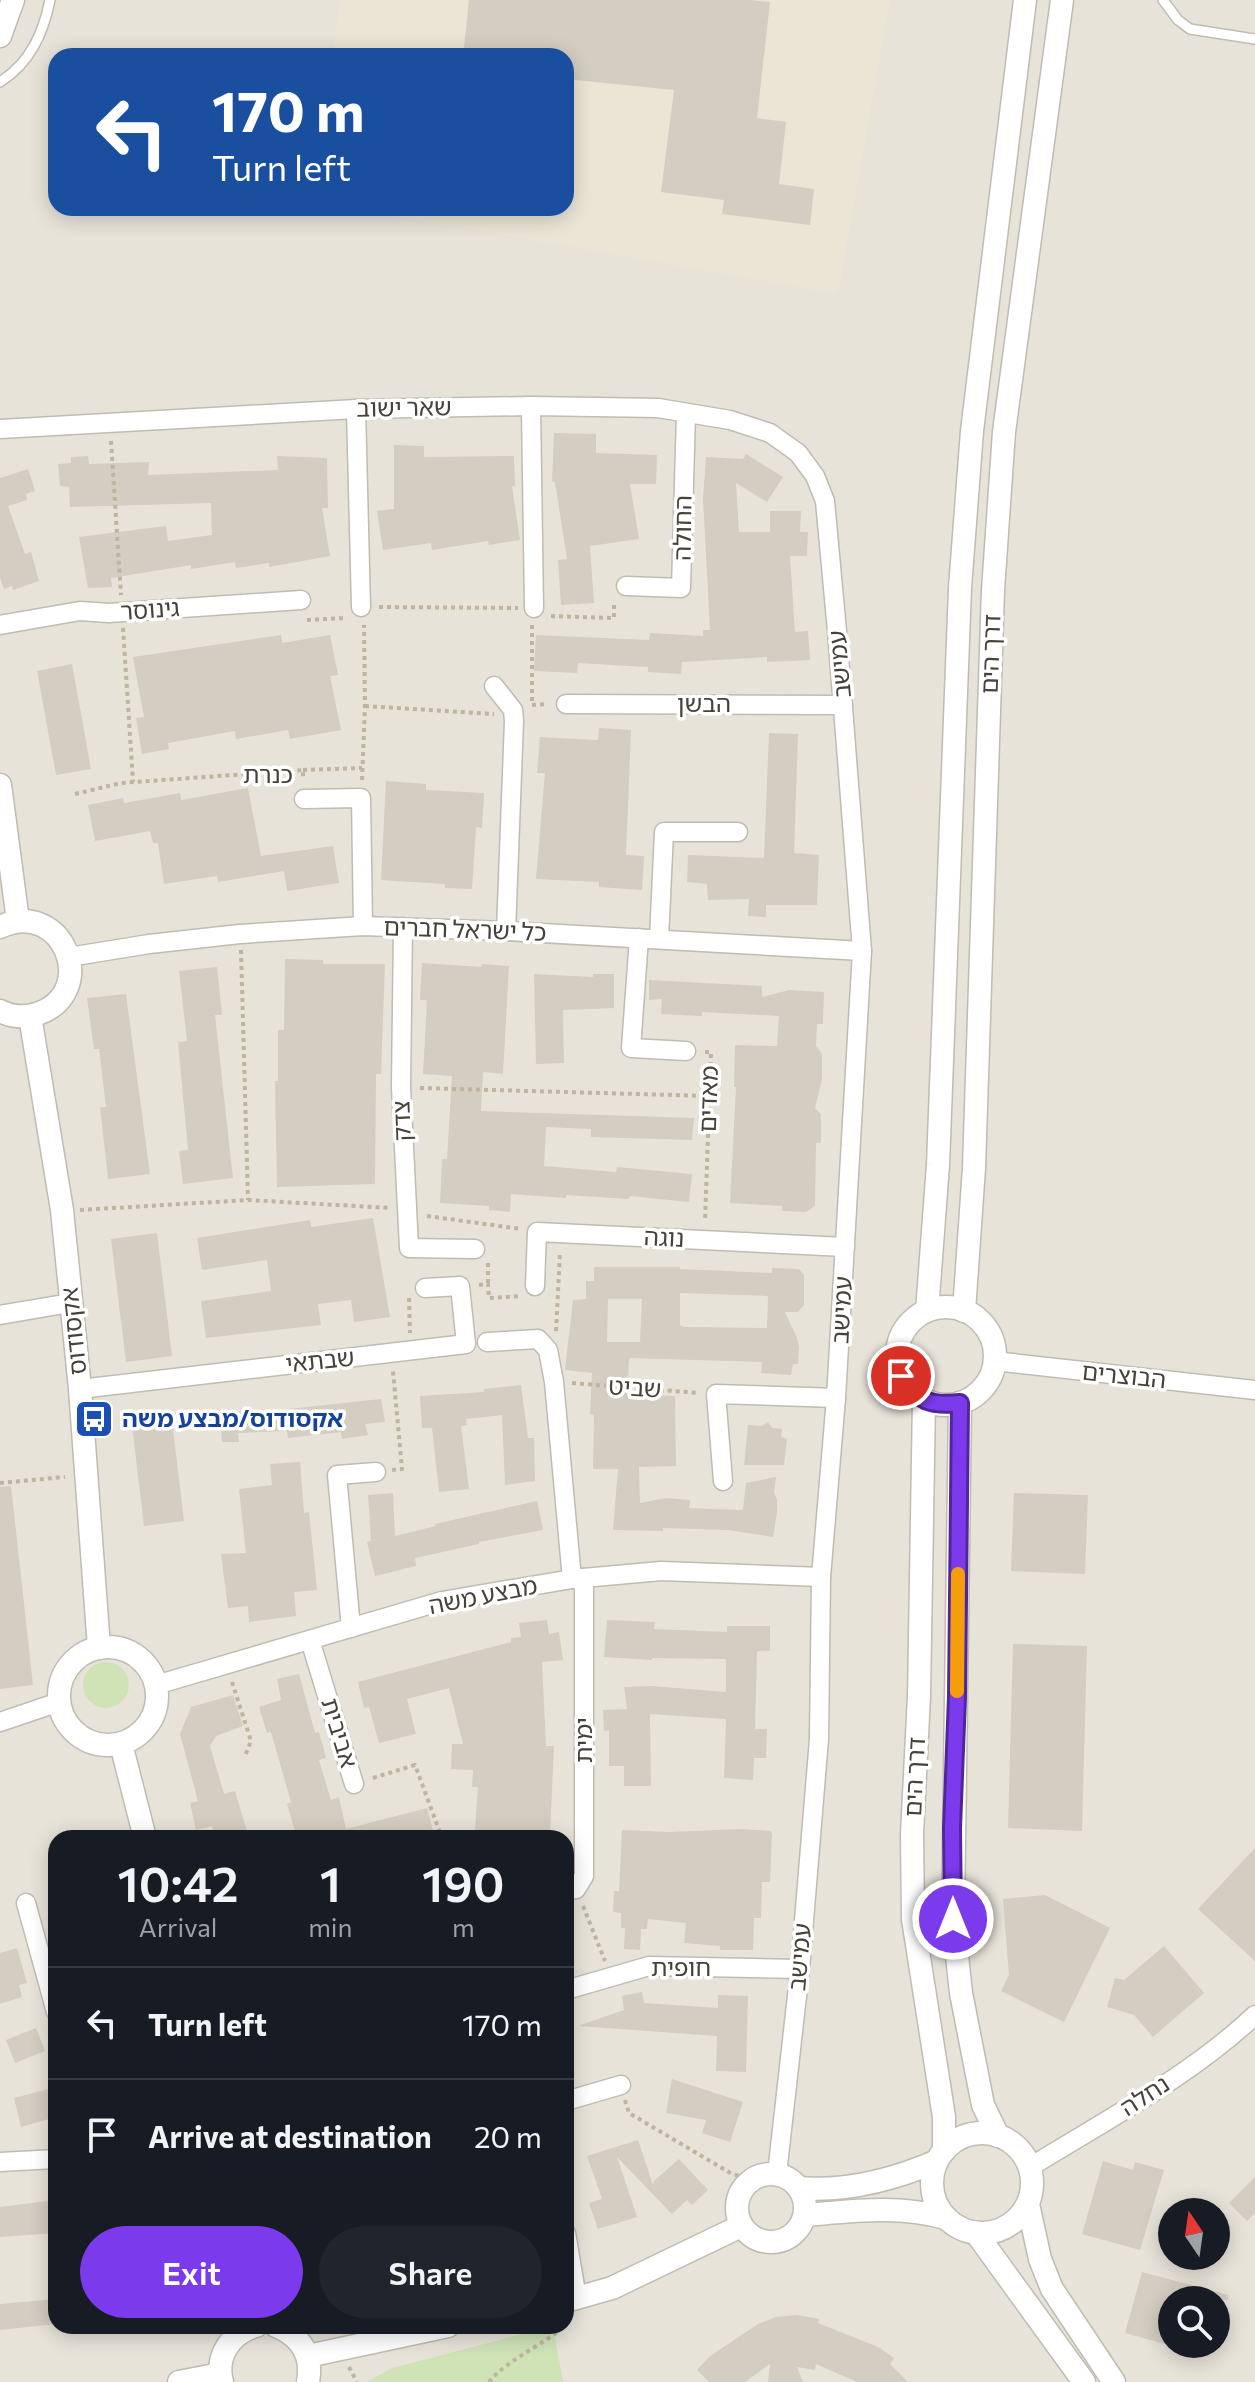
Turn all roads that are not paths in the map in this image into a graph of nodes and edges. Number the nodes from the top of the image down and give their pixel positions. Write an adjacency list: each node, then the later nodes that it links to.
1 (13, 0): 6 (street)
2 (50, 0): 8 (lane)
3 (1025, 0): 41 (street, דרך הים)
4 (1062, 0): 42 (street, דרך הים)
5 (1163, 0): 7 (lane)
6 (0, 36)
7 (1255, 39)
8 (0, 82)
9 (531, 406): 10 (street, שאר ישוב); 11 (street, שאר ישוב); 17 (street)
10 (356, 409): 12 (street, שאר ישוב); 16 (street)
11 (686, 413): 13 (street, שאר ישוב); 14 (street, החולה)
12 (0, 429)
13 (798, 453): 21 (street, עמישב)
14 (626, 586)
15 (301, 600): 18 (street, גינוסר)
16 (362, 612)
17 (533, 612)
18 (0, 625)
19 (494, 686): 28 (street)
20 (566, 704): 21 (street, הבשן)
21 (843, 705): 31 (street, עמישב)
22 (0, 785): 25 (street)
23 (304, 799): 26 (street, כנרת)
24 (738, 832): 30 (street)
25 (9, 924): 32 (street)
26 (363, 926): 27 (street, כל ישראל חברים); 32 (street, כל ישראל חברים)
27 (403, 927): 28 (street, כל ישראל חברים); 37 (street, צדק)
28 (506, 931): 29 (street, כל ישראל חברים)
29 (639, 938): 30 (street, כל ישראל חברים); 35 (street, מאדים)
30 (659, 939): 31 (street, כל ישראל חברים)
31 (862, 951): 36 (street, עמישב)
32 (69, 957): 34 (street)
33 (0, 1011): 34 (street)
34 (30, 1016): 40 (street, אקסודוס)
35 (686, 1051)
36 (845, 1247): 38 (street, נוגה); 48 (street, עמישב)
37 (475, 1249)
38 (535, 1286)
39 (425, 1288): 46 (street, שבתאי)
40 (70, 1303): 43 (street); 46 (street, אקסודוס)
41 (927, 1311): 42 (street); 49 (street)
42 (964, 1311): 45 (street)
43 (0, 1315)
44 (487, 1342): 54 (street)
45 (994, 1361): 47 (street, הבוצרים); 50 (street)
46 (80, 1389): 57 (street, אקסודוס)
47 (1255, 1390)
48 (836, 1398): 52 (street); 53 (street, עמישב)
49 (924, 1400): 50 (street); 73 (street, דרך הים)
50 (960, 1403): 72 (street, דרך הים)
51 (376, 1472): 55 (street)
52 (723, 1481)
53 (821, 1577): 54 (street, מבצע משה); 66 (street, עמישב)
54 (578, 1578): 55 (street, מבצע משה); 64 (street, ימית)
55 (351, 1628): 56 (street, מבצע משה)
56 (310, 1640): 58 (street, מבצע משה); 62 (street, אביבית)
57 (99, 1648): 58 (street); 59 (street)
58 (156, 1685): 61 (street)
59 (59, 1702): 60 (street); 61 (street)
60 (0, 1722)
61 (121, 1744): 63 (street)
62 (354, 1784)
63 (143, 1830)
64 (574, 1886)
65 (26, 1903): 67 (street)
66 (800, 1969): 68 (street, חופית); 77 (street, עמישב)
67 (48, 1983)
68 (574, 1988)
69 (1255, 2015): 76 (street, נחלה)
70 (621, 2085): 71 (street)
71 (574, 2099)
72 (998, 2136): 73 (street); 76 (street)
73 (940, 2156): 78 (street); 81 (street)
74 (48, 2159): 75 (street)
75 (0, 2162)
76 (1030, 2167): 79 (street)
77 (777, 2174): 78 (street); 82 (street)
78 (799, 2188): 80 (street)
79 (1028, 2204): 83 (street); 93 (street)
80 (805, 2215): 81 (street); 82 (street)
81 (946, 2218): 83 (street)
82 (741, 2226): 84 (street)
83 (976, 2233): 92 (street)
84 (574, 2303)
85 (241, 2334): 89 (street)
86 (291, 2334): 88 (street)
87 (399, 2334): 88 (street)
88 (308, 2356): 91 (street)
89 (221, 2378): 90 (street)
90 (179, 2382)
91 (308, 2382)
92 (1084, 2382)
93 (1114, 2382)

